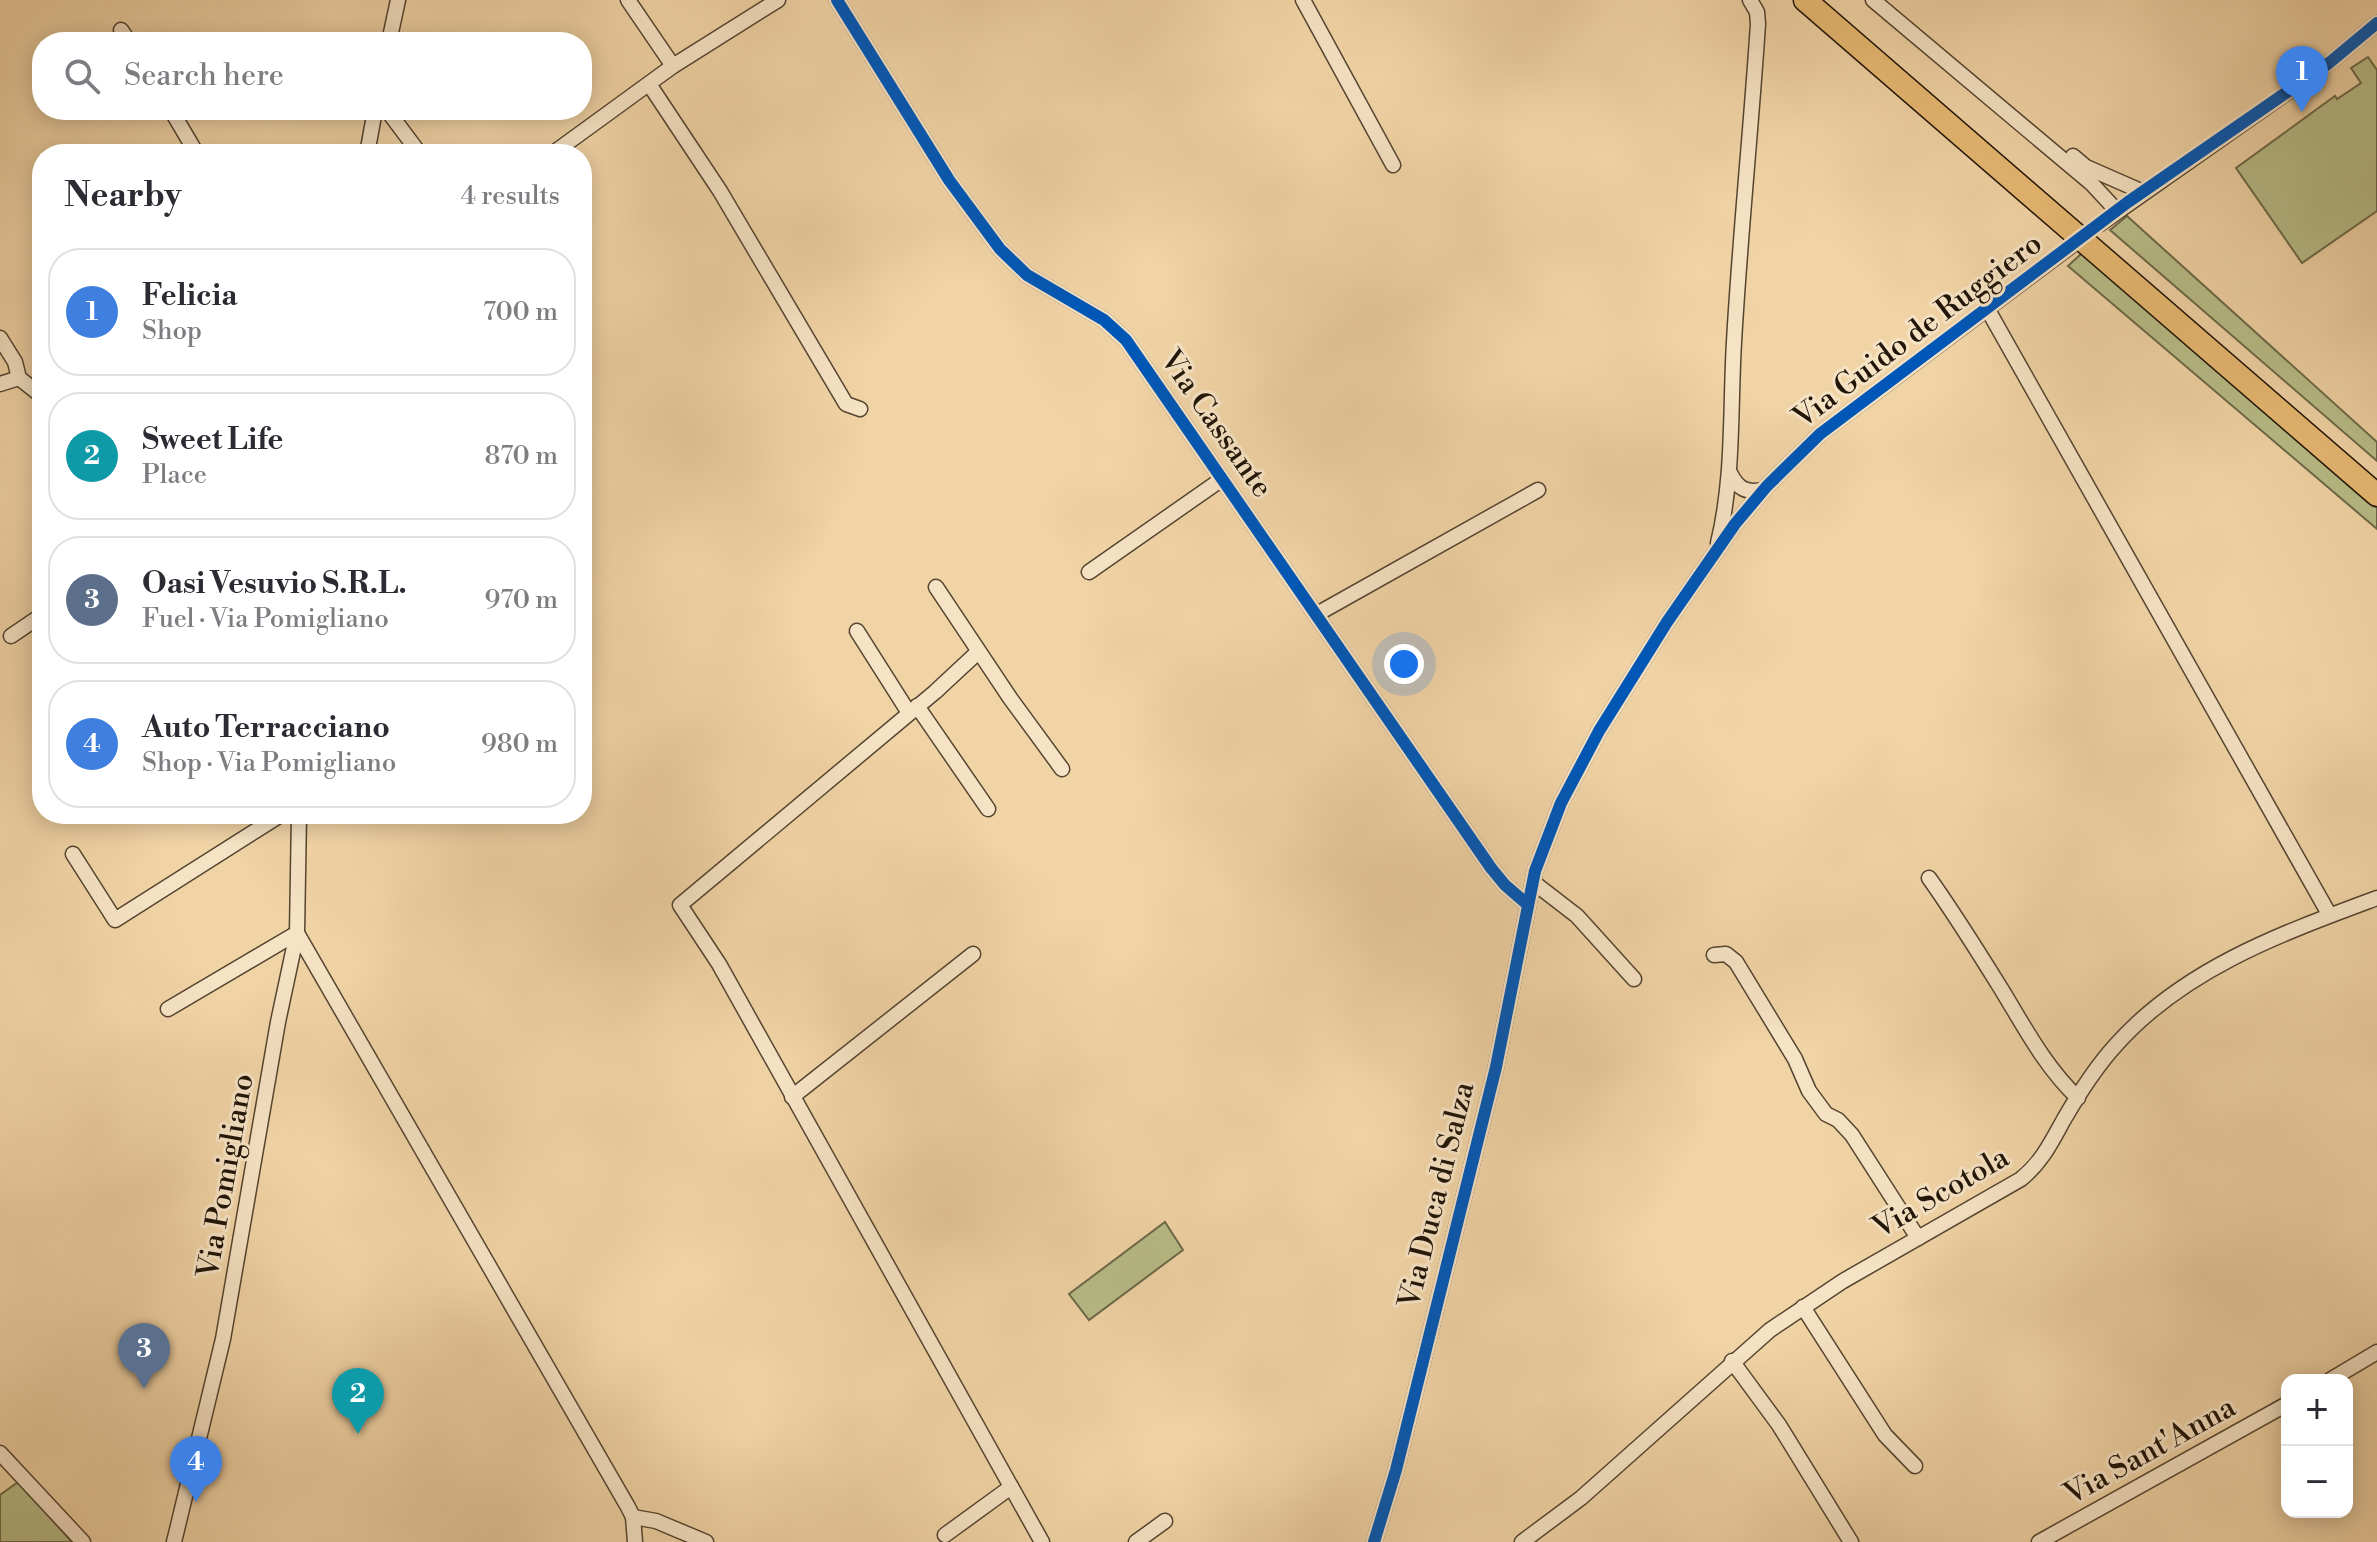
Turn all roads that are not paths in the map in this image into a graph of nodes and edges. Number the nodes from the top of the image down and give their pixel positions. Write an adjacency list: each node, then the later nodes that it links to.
1 (398, 0): 12 (street)
2 (628, 0): 13 (street)
3 (778, 0): 13 (street)
4 (837, 0): 35 (street, Via Cassante)
5 (1303, 0): 22 (street)
6 (1750, 0): 33 (street)
7 (1805, 0): 38 (highway)
8 (1825, 0): 34 (highway)
9 (1873, 0): 24 (street)
10 (1888, 0): 23 (street)
11 (2377, 23): 23 (street)
12 (391, 32)
13 (673, 66): 14 (street)
14 (649, 84): 21 (street); 32 (street)
15 (177, 120): 18 (street)
16 (373, 120): 19 (street)
17 (394, 120): 20 (street)
18 (191, 144)
19 (369, 144)
20 (412, 144)
21 (566, 144)
22 (1393, 165)
23 (2143, 192): 24 (street)
24 (2117, 211): 25 (street)
25 (2100, 224)
26 (2071, 246): 27 (street, Via Guido de Ruggiero)
27 (1988, 310): 37 (street, Via Guido de Ruggiero); 58 (street)
28 (0, 338): 29 (street)
29 (19, 378): 30 (street); 31 (street)
30 (0, 384)
31 (32, 388)
32 (860, 409)
33 (1730, 473): 37 (street); 39 (street)
34 (2377, 477)
35 (1222, 479): 40 (street); 42 (street, Via Cassante)
36 (1538, 490): 42 (street)
37 (1763, 490): 39 (street, Via Guido de Ruggiero)
38 (2377, 495)
39 (1715, 552): 53 (street, Via Guido de Ruggiero)
40 (1089, 572)
41 (936, 587): 46 (street)
42 (1317, 614): 57 (street, Via Cassante)
43 (32, 622): 45 (street)
44 (857, 631): 47 (street)
45 (11, 636)
46 (978, 652): 47 (street); 48 (street)
47 (913, 710): 49 (street); 64 (street)
48 (1062, 769)
49 (988, 809)
50 (266, 824): 52 (street)
51 (299, 824): 59 (street, Via Pomigliano)
52 (73, 854)
53 (1539, 859): 55 (street, Via Duca di Salza)
54 (1929, 878): 65 (street)
55 (1533, 882): 57 (street, Via Duca di Salza); 62 (street)
56 (2377, 898): 58 (street, Via Scotola)
57 (1528, 905): 84 (street, Via Duca di Salza)
58 (2329, 914): 65 (street, Via Scotola)
59 (297, 933): 63 (street); 75 (street); 79 (street, Via Pomigliano)
60 (973, 954): 64 (street)
61 (1714, 955): 66 (street)
62 (1634, 979)
63 (168, 1009)
64 (792, 1097): 74 (street)
65 (2078, 1098): 66 (street, Via Scotola)
66 (1918, 1238): 67 (street, Via Scotola)
67 (1803, 1307): 69 (street, Via Scotola); 73 (street)
68 (2377, 1352): 70 (street)
69 (1732, 1361): 85 (street, Via Scotola); 86 (street)
70 (2340, 1374)
71 (2281, 1407): 87 (street, Via Sant'Anna)
72 (0, 1453): 78 (street)
73 (1915, 1466)
74 (1011, 1487): 77 (street); 82 (street)
75 (633, 1517): 80 (street); 81 (street)
76 (1165, 1521): 83 (street)
77 (945, 1535)
78 (83, 1542)
79 (174, 1542)
80 (635, 1542)
81 (706, 1542)
82 (1042, 1542)
83 (1136, 1542)
84 (1374, 1542)
85 (1522, 1542)
86 (1851, 1542)
87 (2039, 1542)

